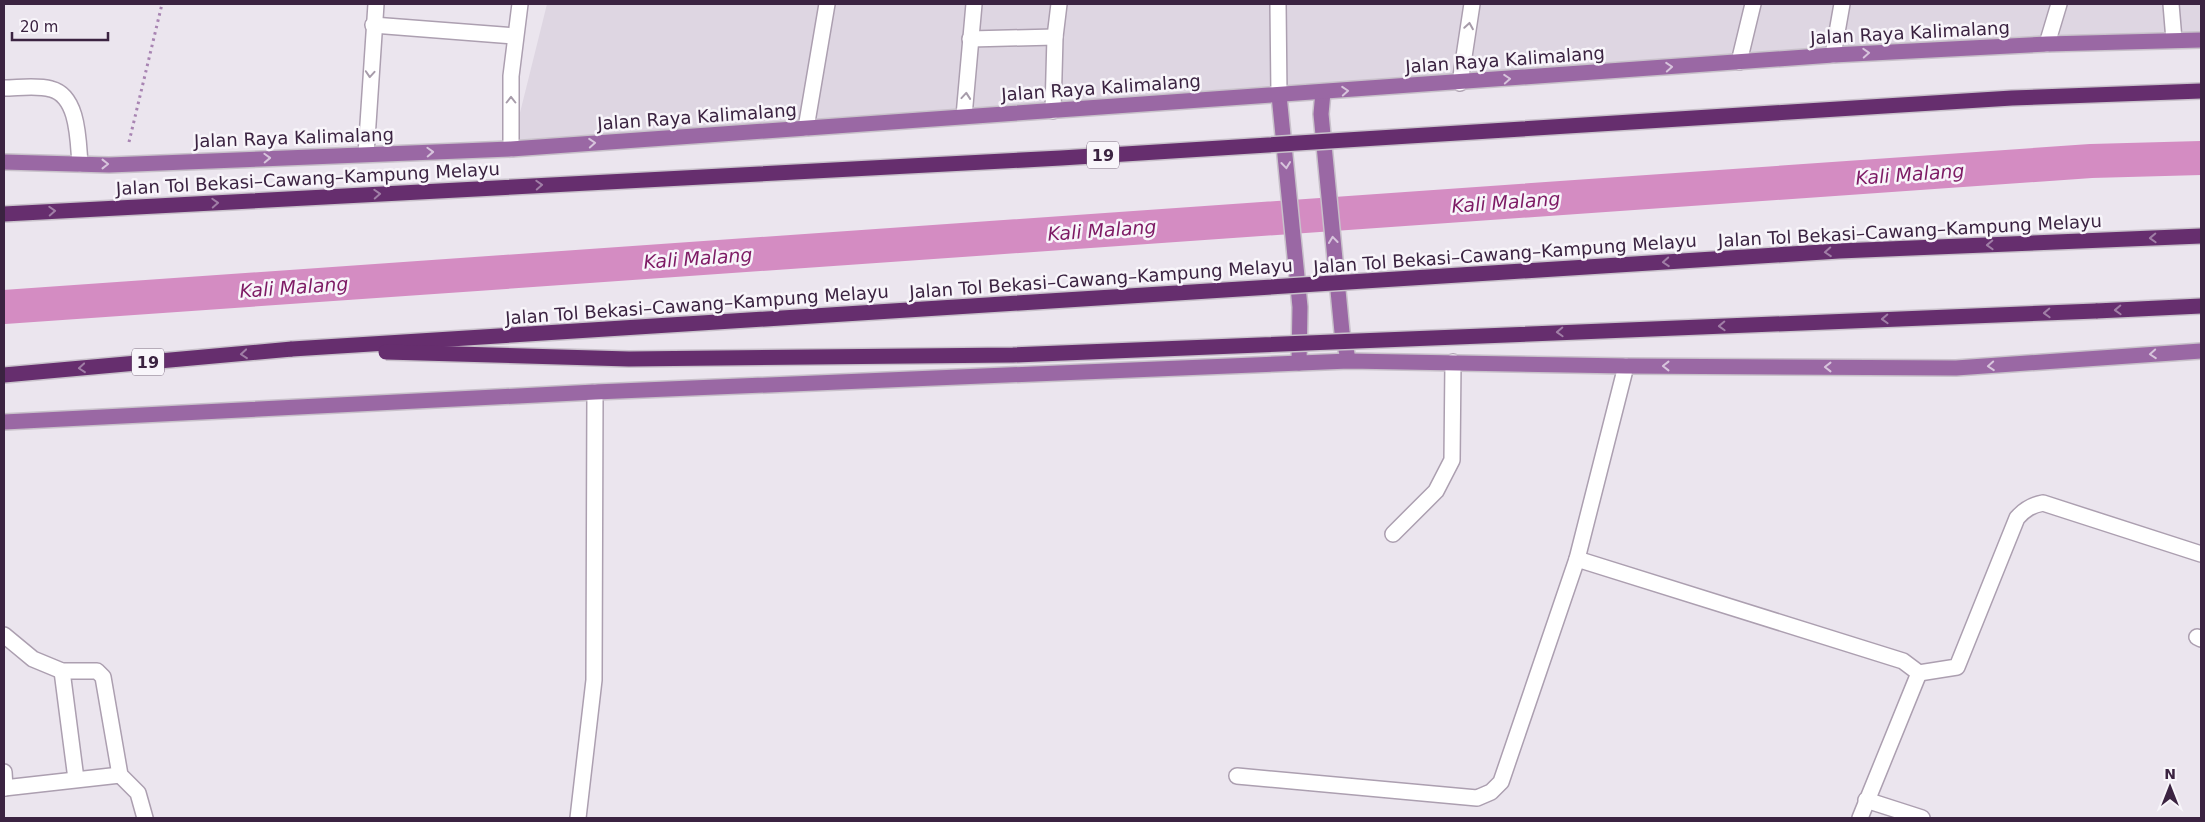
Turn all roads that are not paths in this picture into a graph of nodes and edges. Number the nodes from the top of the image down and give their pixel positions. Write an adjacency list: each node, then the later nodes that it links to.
1 (376, 4): 12 (street)
2 (520, 4): 13 (street)
3 (827, 4): 28 (street)
4 (974, 4): 15 (street)
5 (1059, 4): 14 (street)
6 (1278, 4): 25 (street)
7 (1472, 4): 21 (street, one-way to 7)
8 (1753, 4): 20 (street)
9 (1842, 4): 19 (street)
10 (2058, 4): 18 (street)
11 (2171, 4): 16 (street)
12 (374, 25): 13 (street); 30 (street, one-way to 30)
13 (515, 36): 29 (street, one-way to 13)
14 (1055, 37): 15 (street); 26 (street)
15 (970, 39): 27 (street, one-way to 15)
16 (2174, 40): 17 (main road, Jalan Raya Kalimalang); 18 (main road, Jalan Raya Kalimalang)
17 (2201, 40)
18 (2047, 44): 19 (main road, Jalan Raya Kalimalang, one-way to 18)
19 (1833, 55): 20 (main road, Jalan Raya Kalimalang)
20 (1739, 62): 21 (main road, Jalan Raya Kalimalang, one-way to 20)
21 (1460, 83): 24 (main road, Jalan Raya Kalimalang, one-way to 21)
22 (4, 88): 32 (street)
23 (2201, 91): 33 (highway, Jalan Tol Bekasi–Cawang–Kampung Melayu / 19, one-way to 23, bridge)
24 (1323, 92): 25 (main road, Jalan Raya Kalimalang); 38 (main road, one-way to 24, bridge)
25 (1278, 95): 26 (main road, Jalan Raya Kalimalang); 40 (main road, one-way to 40, bridge)
26 (1053, 111): 27 (main road, Jalan Raya Kalimalang)
27 (964, 116): 28 (main road, Jalan Raya Kalimalang)
28 (806, 128): 29 (main road, Jalan Raya Kalimalang, one-way to 28)
29 (511, 149): 30 (main road, Jalan Raya Kalimalang, one-way to 29)
30 (366, 154): 32 (main road, Jalan Raya Kalimalang, one-way to 30)
31 (4, 162): 32 (main road, Jalan Raya Kalimalang)
32 (80, 164)
33 (4, 214)
34 (2201, 236): 36 (highway, Jalan Tol Bekasi–Cawang–Kampung Melayu / 19, one-way to 36, bridge)
35 (2201, 306): 36 (highway, one-way to 36, bridge)
36 (292, 349): 42 (highway, Jalan Tol Bekasi–Cawang–Kampung Melayu / 19, one-way to 42)
37 (2201, 351): 41 (main road, one-way to 41)
38 (1349, 360): 39 (main road); 40 (main road)
39 (1453, 362): 41 (main road); 45 (street)
40 (1299, 363): 43 (main road)
41 (1626, 366): 47 (street)
42 (4, 375)
43 (594, 392): 44 (main road); 58 (street)
44 (4, 422)
45 (1393, 534)
46 (2201, 554): 50 (street)
47 (1577, 559): 50 (street); 53 (street)
48 (4, 635): 49 (street)
49 (62, 671): 52 (street); 54 (street)
50 (1919, 673): 56 (street)
51 (4, 772): 55 (street)
52 (120, 775): 54 (street); 57 (street)
53 (1236, 776)
54 (76, 779): 55 (street)
55 (4, 788)
56 (1866, 800): 59 (street); 60 (street)
57 (145, 818)
58 (578, 818)
59 (1860, 818)
60 (1922, 818)

